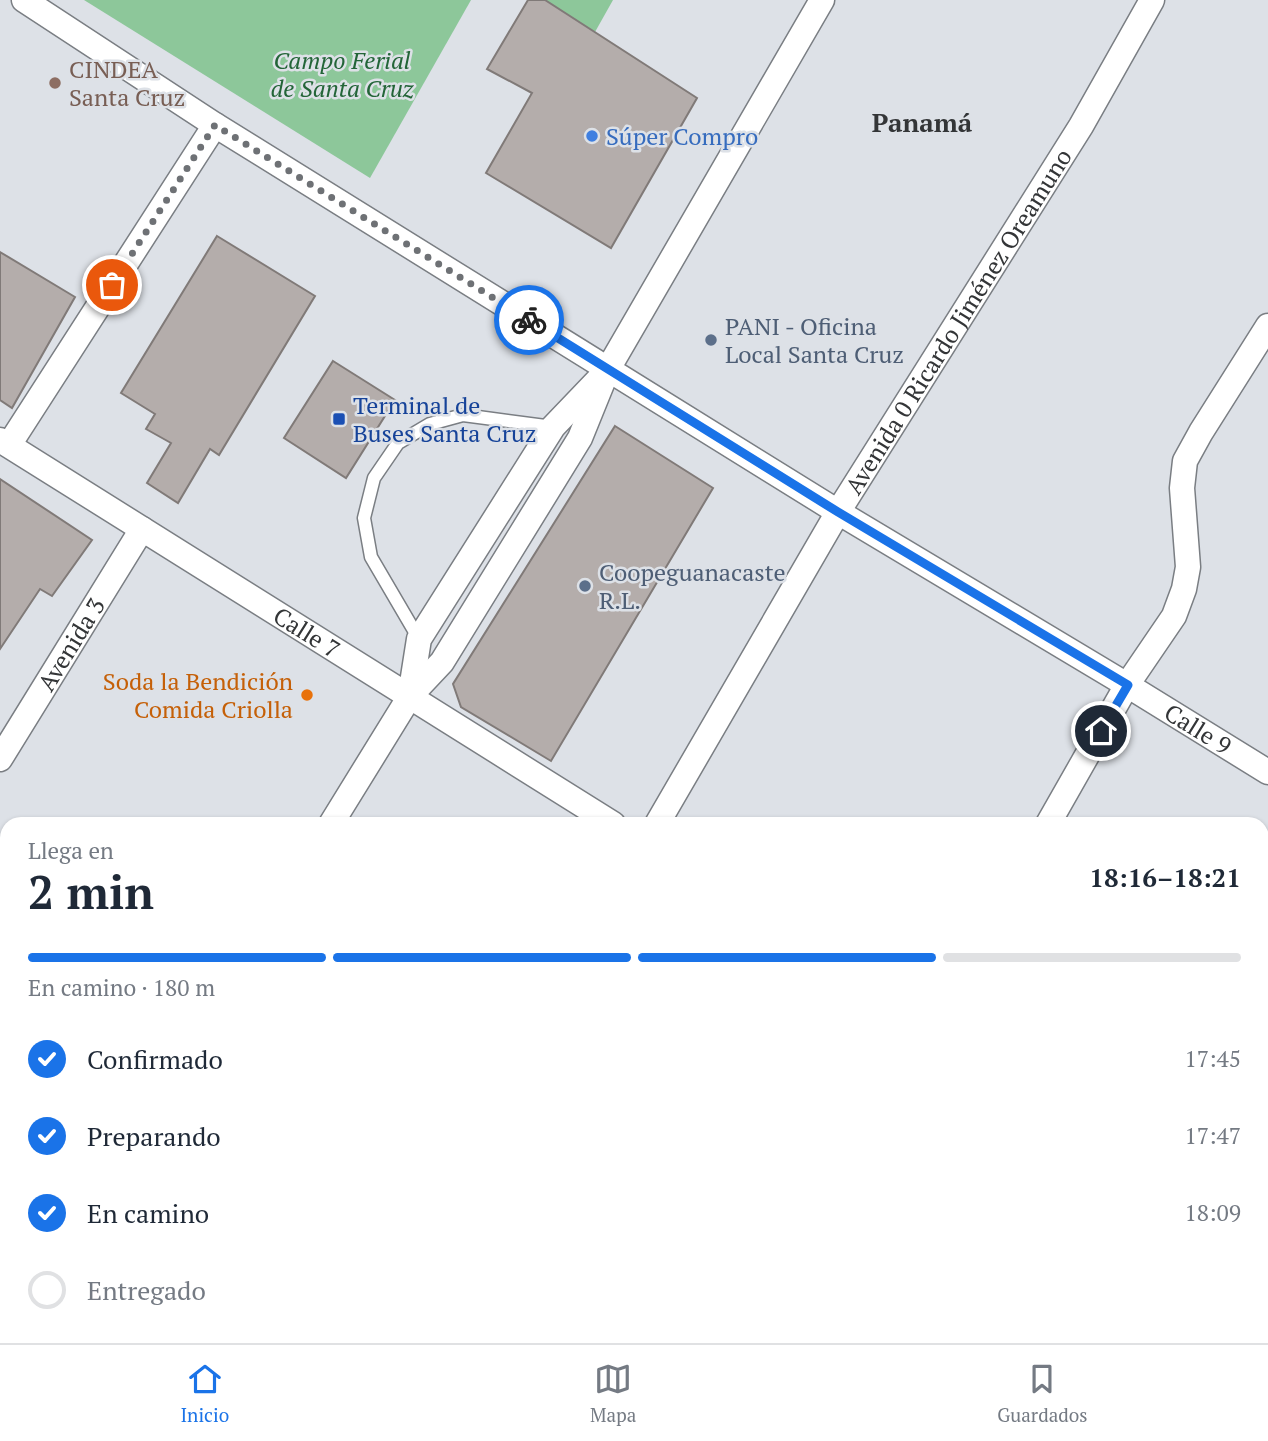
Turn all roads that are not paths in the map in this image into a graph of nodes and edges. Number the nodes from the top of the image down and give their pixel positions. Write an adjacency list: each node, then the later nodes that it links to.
1 (24, 0): 4 (street, Calle 9)
2 (822, 0): 6 (street)
3 (1152, 0): 9 (street, Avenida 0 Ricardo Jiménez Oreamuno)
4 (215, 125): 6 (street, Calle 9); 8 (street)
5 (1268, 326): 12 (street)
6 (608, 369): 7 (street); 9 (street, Calle 9); 13 (street)
7 (553, 427): 11 (street); 11 (lane)
8 (4, 443): 10 (street, Calle 7)
9 (838, 512): 12 (street, Calle 9); 18 (street, Avenida 0 Ricardo Jiménez Oreamuno)
10 (142, 529): 13 (street, Calle 7); 14 (street, Avenida 3)
11 (419, 639): 13 (street)
12 (1128, 685): 15 (street, Calle 9); 19 (street)
13 (410, 696): 16 (street); 17 (street, Calle 7)
14 (0, 759)
15 (1268, 772)
16 (335, 817)
17 (602, 817)
18 (661, 817)
19 (1052, 817)

